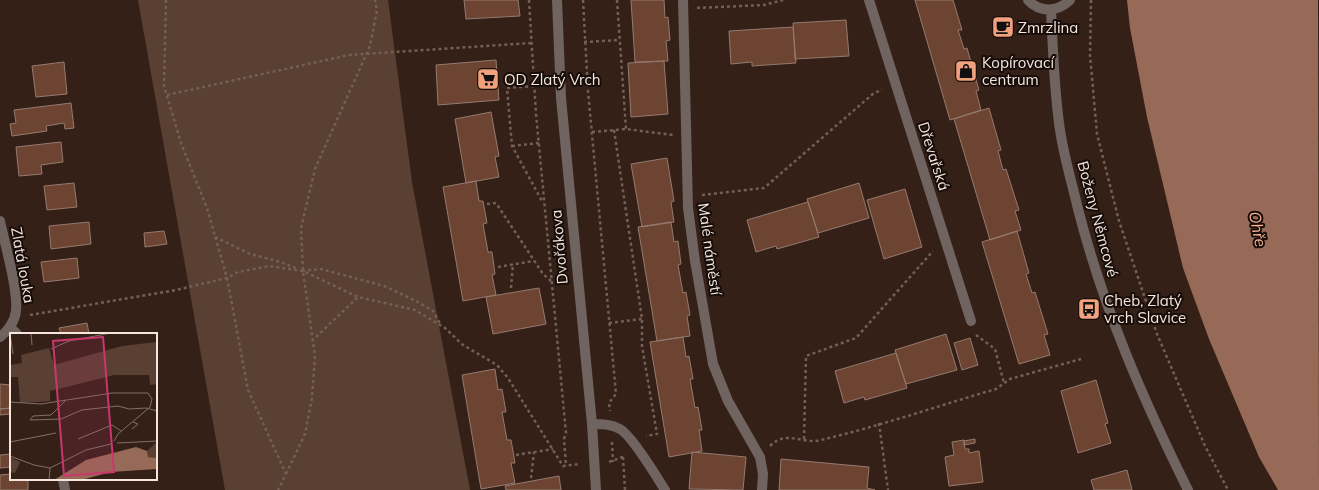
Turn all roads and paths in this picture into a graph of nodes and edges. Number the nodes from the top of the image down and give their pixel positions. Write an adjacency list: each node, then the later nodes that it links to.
1 (166, 0): 20 (path)
2 (375, 0): 17 (path)
3 (529, 0): 16 (path)
4 (557, 0): 52 (street, Dvořákova)
5 (583, 0): 15 (path)
6 (617, 0): 14 (path)
7 (783, 0): 12 (path)
8 (869, 0): 19 (street, Dřevařská)
9 (1028, 0): 13 (street)
10 (1070, 0): 13 (street)
11 (1091, 0): 74 (path)
12 (683, 5): 24 (street, Malé náměstí)
13 (1050, 10): 73 (street, Boženy Němcové)
14 (620, 40): 15 (path); 21 (path)
15 (584, 42): 23 (path)
16 (531, 43): 17 (path); 18 (path)
17 (367, 54): 20 (path); 36 (path)
18 (534, 86): 25 (path); 26 (path)
19 (897, 86): 27 (path); 43 (street, Dřevařská)
20 (167, 95): 31 (path)
21 (626, 129): 22 (path); 24 (path)
22 (614, 130): 23 (path); 42 (path)
23 (592, 132): 44 (path)
24 (686, 136): 27 (street, Malé náměstí)
25 (539, 143): 26 (path); 38 (path)
26 (512, 146): 28 (path)
27 (687, 196): 60 (street, Malé náměstí)
28 (543, 203)
29 (487, 204): 33 (path)
30 (0, 221): 41 (street, Zlatá louka)
31 (215, 236): 36 (path); 37 (path)
32 (932, 245): 54 (path)
33 (534, 261): 34 (path); 38 (path)
34 (513, 264): 35 (path); 39 (path)
35 (498, 267)
36 (303, 271): 37 (path); 40 (path); 45 (path); 63 (path)
37 (227, 278): 41 (path); 63 (path)
38 (552, 281): 62 (path)
39 (511, 288)
40 (358, 297): 45 (path); 48 (path)
41 (16, 312): 46 (street, Zlatá louka)
42 (642, 319): 44 (path); 55 (path)
43 (971, 321): 50 (path)
44 (610, 323): 53 (path)
45 (441, 326): 56 (path)
46 (14, 331): 47 (street)
47 (0, 337)
48 (316, 337)
49 (1081, 359): 50 (path)
50 (1004, 383): 51 (path)
51 (879, 423): 54 (path); 72 (path)
52 (592, 424): 53 (street); 61 (street, Dvořákova)
53 (612, 425): 55 (street); 61 (path)
54 (804, 440): 60 (path)
55 (633, 444): 70 (street)
56 (553, 449): 57 (path); 62 (path)
57 (534, 452): 58 (path); 64 (path)
58 (516, 455)
59 (623, 457): 69 (path)
60 (760, 457): 71 (street, Malé náměstí)
61 (595, 463): 62 (path); 68 (street, Dvořákova)
62 (566, 465)
63 (286, 474): 67 (path)
64 (530, 478)
65 (63, 480): 66 (street)
66 (65, 490)
67 (278, 490)
68 (596, 490)
69 (625, 490)
70 (665, 490)
71 (762, 490)
72 (888, 490)
73 (1188, 490)
74 (1228, 490)

